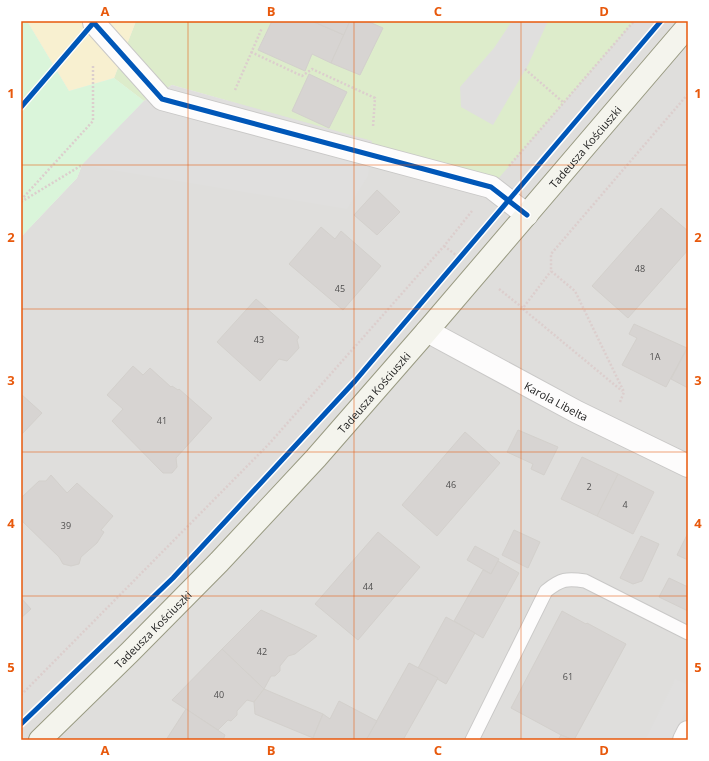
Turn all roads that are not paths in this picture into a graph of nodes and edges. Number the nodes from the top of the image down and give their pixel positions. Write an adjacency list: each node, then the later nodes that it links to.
1 (94, 22): 3 (street)
2 (688, 26): 3 (main road, Tadeusza Kościuszki)
3 (527, 215): 4 (main road, Tadeusza Kościuszki)
4 (427, 331): 5 (street, Karola Libelta); 8 (main road, Tadeusza Kościuszki)
5 (688, 466)
6 (688, 633): 9 (lane)
7 (688, 732): 10 (street)
8 (40, 740)
9 (472, 740)
10 (684, 740)

